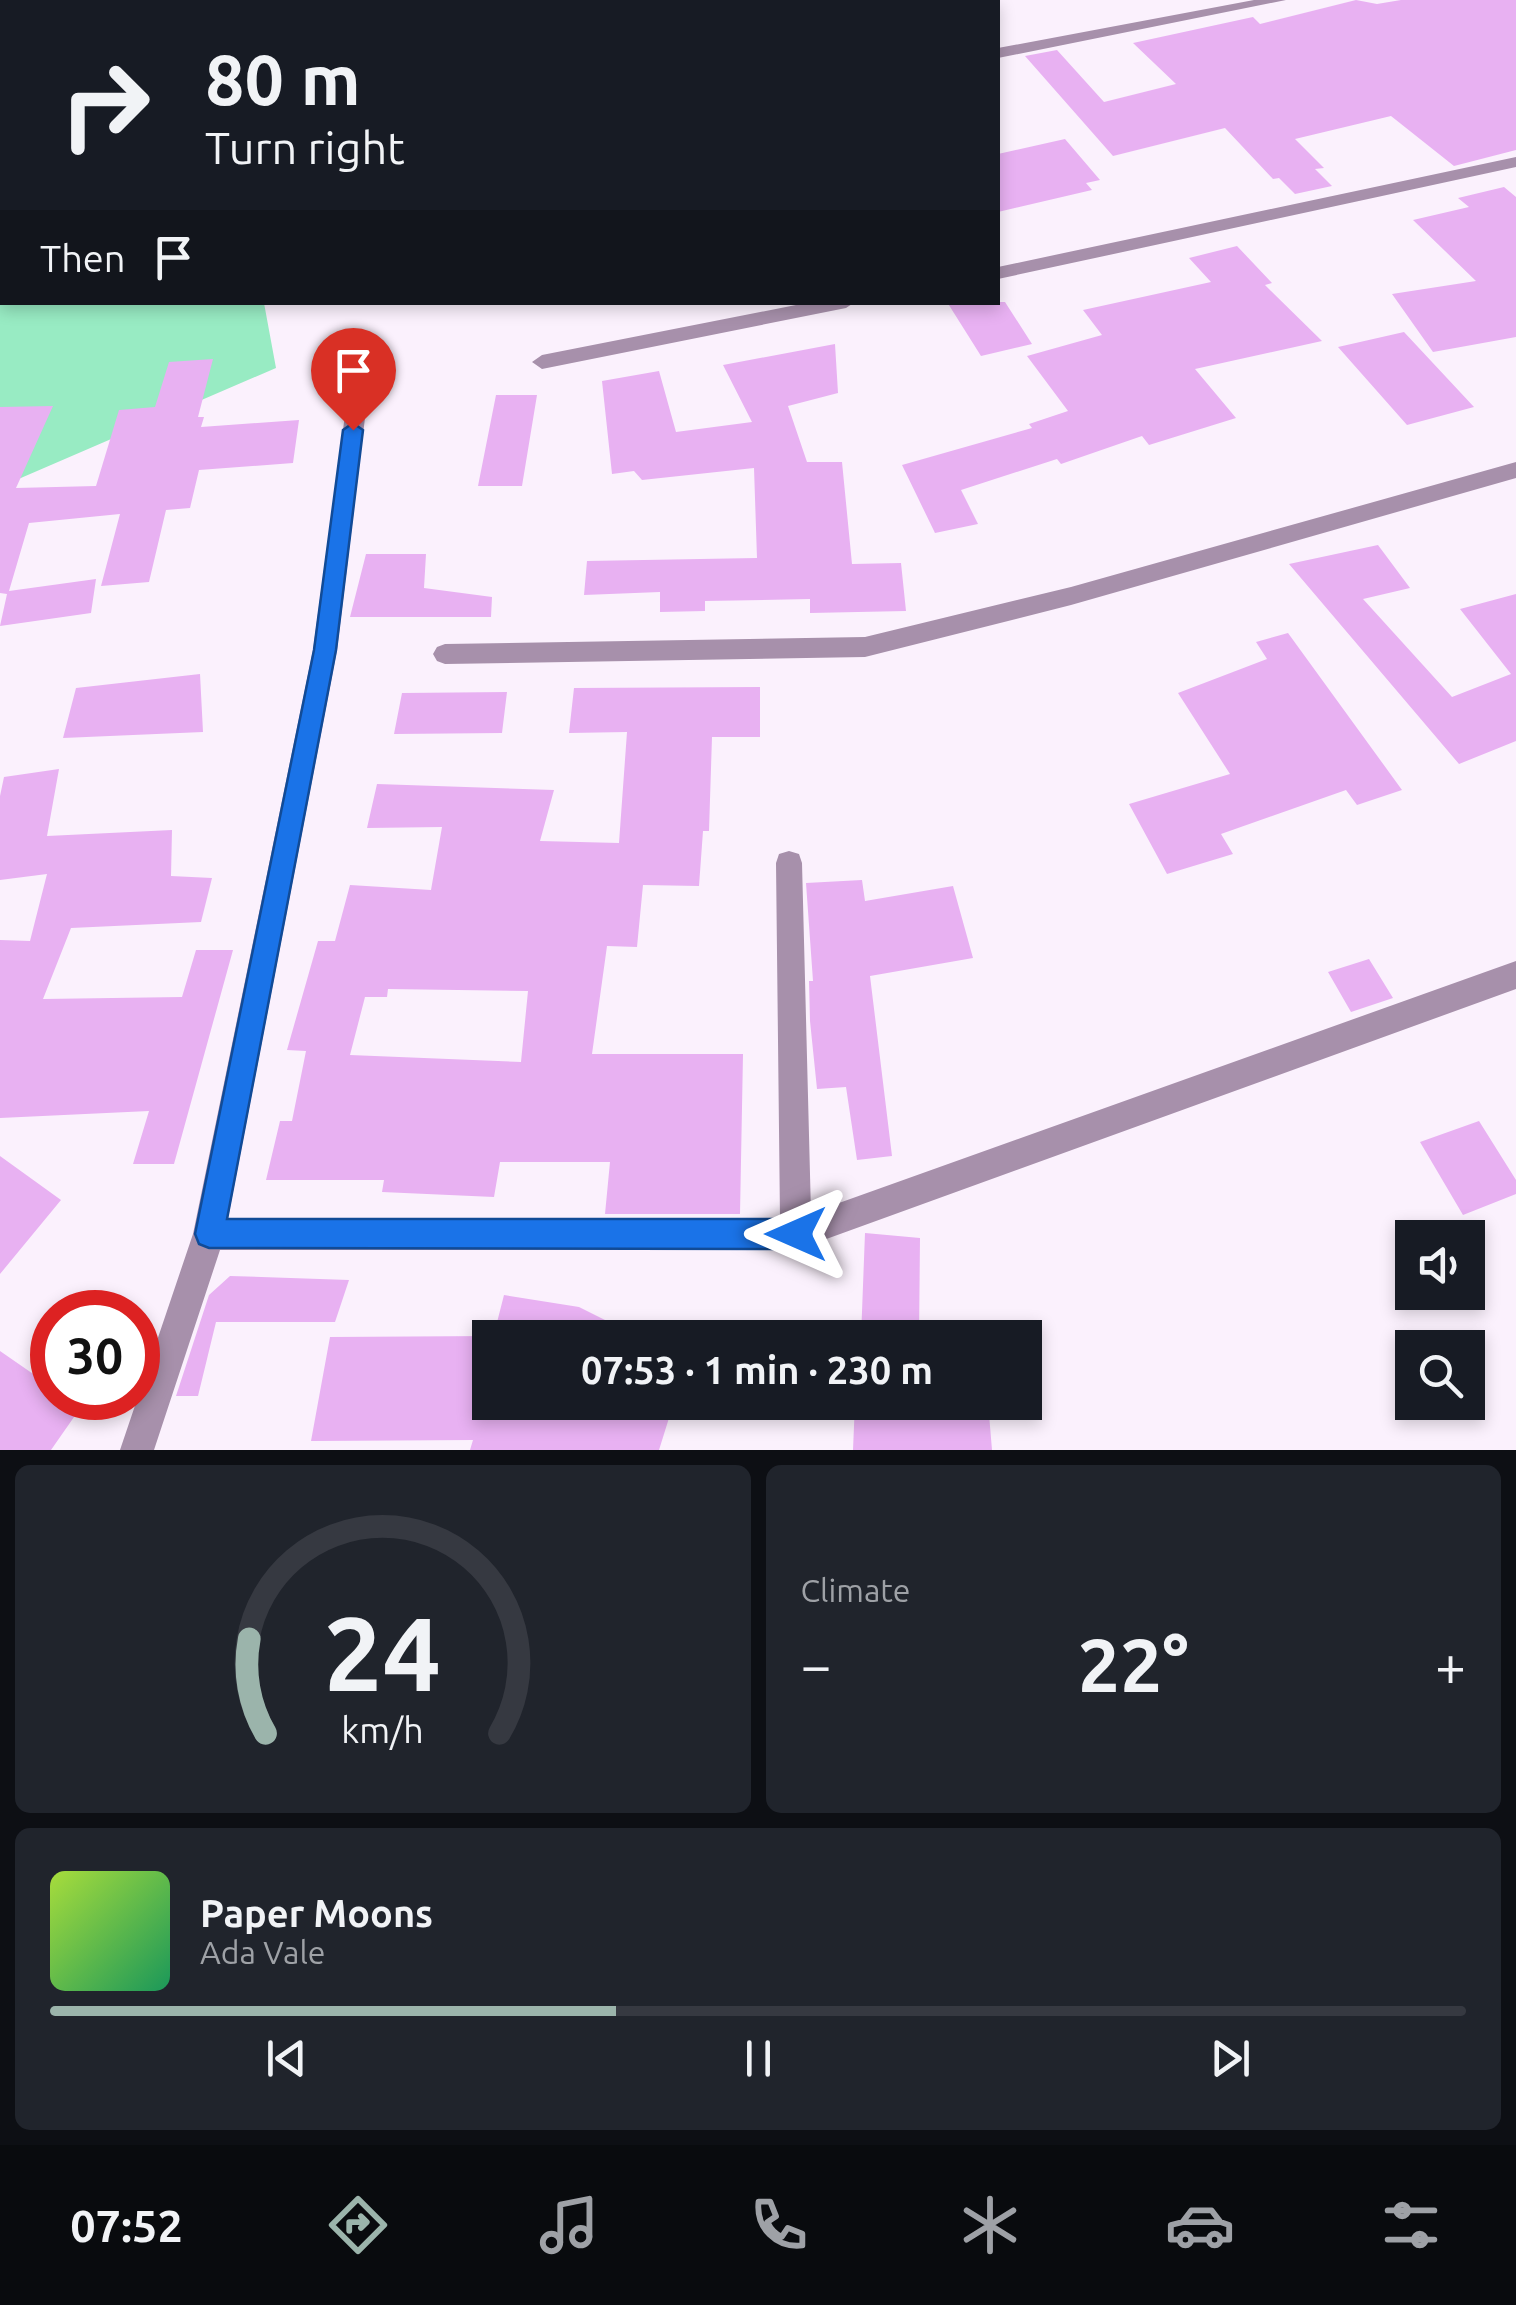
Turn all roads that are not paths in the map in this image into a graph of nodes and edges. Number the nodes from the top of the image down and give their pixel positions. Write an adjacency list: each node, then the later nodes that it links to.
1 (1278, 0): 2 (street)
2 (1000, 53)
3 (1516, 162): 4 (street)
4 (1000, 273)
5 (831, 305): 6 (street)
6 (542, 362)
7 (358, 393): 12 (street)
8 (1516, 470): 9 (street)
9 (445, 654)
10 (789, 864): 13 (street)
11 (1516, 975): 13 (street)
12 (209, 1234): 13 (street); 14 (street)
13 (796, 1234)
14 (137, 1450)

